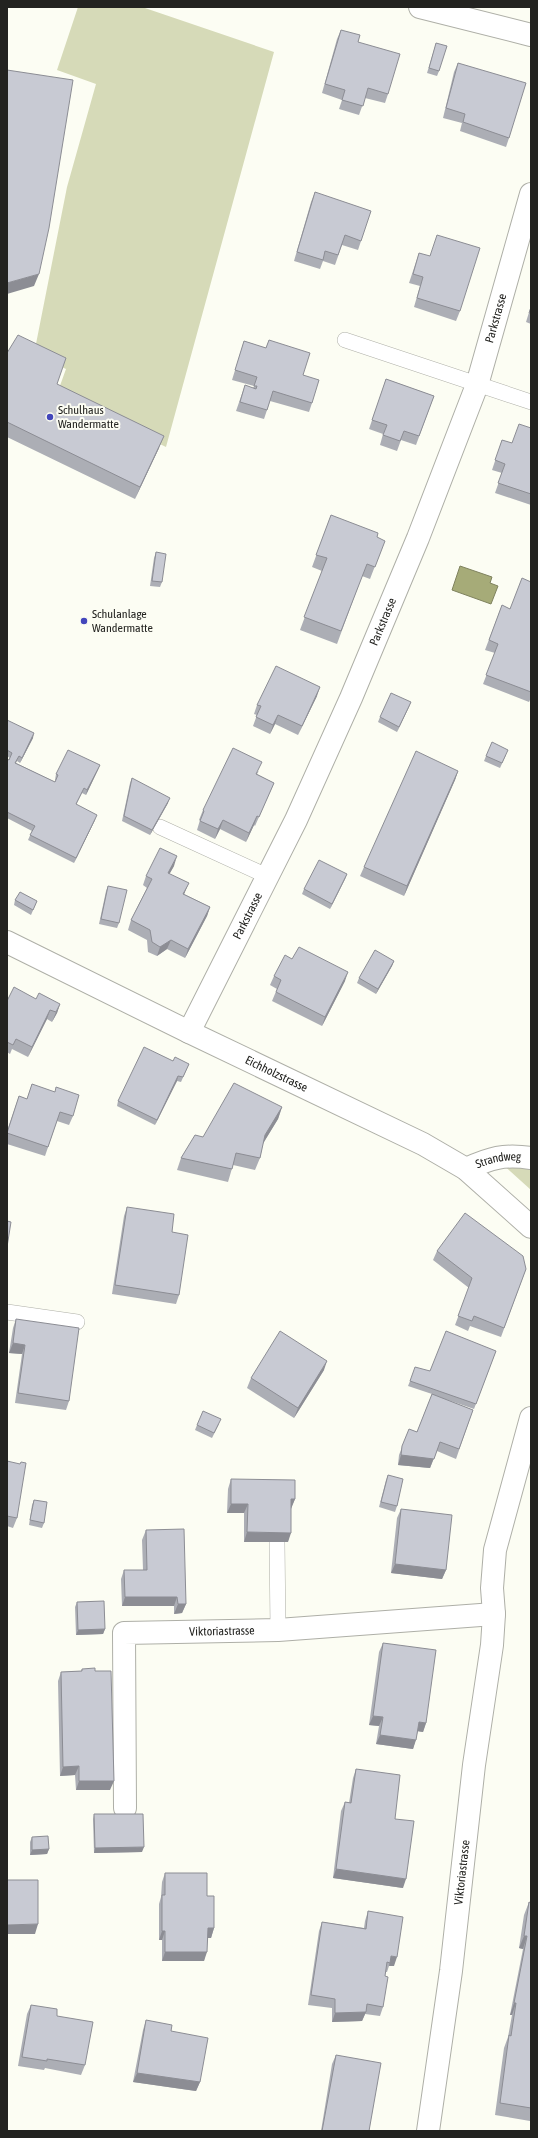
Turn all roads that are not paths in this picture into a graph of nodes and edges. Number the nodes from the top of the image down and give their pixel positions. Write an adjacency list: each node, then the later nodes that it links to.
1 (420, 7): 2 (street)
2 (531, 35)
3 (531, 194): 5 (street, Parkstrasse)
4 (345, 340): 5 (lane)
5 (477, 385): 6 (lane); 8 (street, Parkstrasse)
6 (531, 402)
7 (160, 828): 8 (lane)
8 (267, 876): 10 (street, Parkstrasse)
9 (7, 942): 10 (street, Eichholzstrasse)
10 (189, 1032): 12 (street, Eichholzstrasse)
11 (531, 1158): 12 (street, Strandweg)
12 (466, 1169): 13 (street, Eichholzstrasse)
13 (531, 1227)
14 (7, 1312): 15 (lane)
15 (77, 1322)
16 (531, 1418): 18 (street, Viktoriastrasse)
17 (277, 1542): 19 (lane)
18 (494, 1614): 19 (street, Viktoriastrasse); 21 (street, Viktoriastrasse)
19 (278, 1630): 20 (street, Viktoriastrasse)
20 (125, 1808)
21 (428, 2131)

